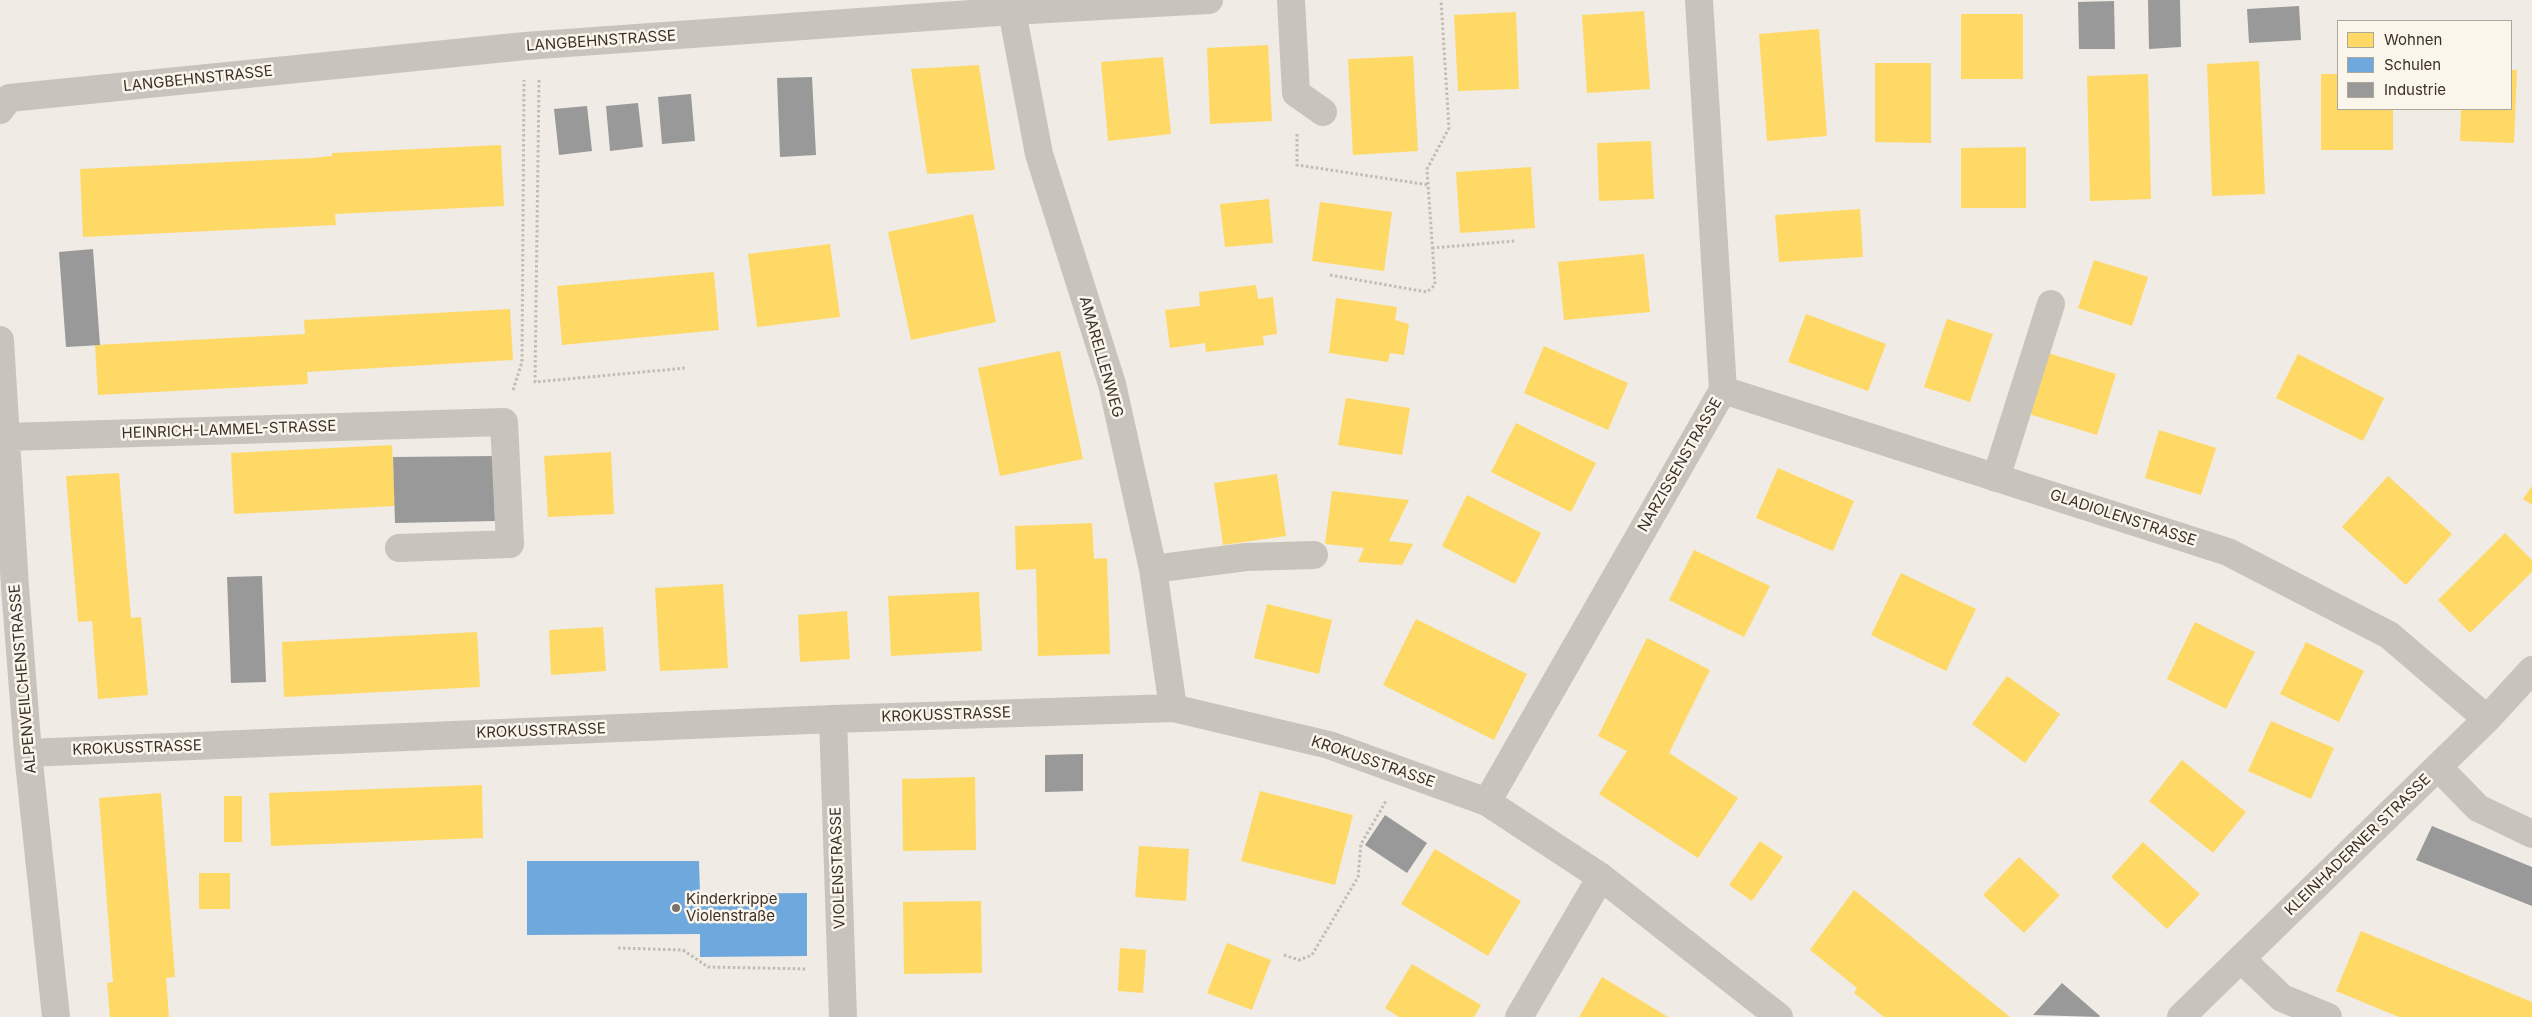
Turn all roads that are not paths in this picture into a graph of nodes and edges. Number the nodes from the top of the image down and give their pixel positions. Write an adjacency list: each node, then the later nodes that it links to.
1 (1209, 0): 4 (street, LANGBEHNSTRASSE)
2 (1292, 0): 6 (street)
3 (1699, 0): 9 (street, NARZISSENSTRASSE)
4 (1012, 11): 5 (street, LANGBEHNSTRASSE); 14 (street, AMARELLENWEG)
5 (0, 110)
6 (1323, 112)
7 (2051, 304): 11 (street)
8 (0, 340): 10 (street, ALPENVEILCHENSTRASSE)
9 (1723, 390): 11 (street, GLADIOLENSTRASSE); 22 (street, NARZISSENSTRASSE)
10 (6, 437): 12 (street, HEINRICH-LAMMEL-STRASSE); 15 (street, ALPENVEILCHENSTRASSE)
11 (1996, 478): 19 (street, GLADIOLENSTRASSE)
12 (398, 548)
13 (1314, 555): 14 (street)
14 (1153, 569): 17 (street, AMARELLENWEG)
15 (7, 588): 20 (street, ALPENVEILCHENSTRASSE)
16 (2532, 670): 19 (street, KLEINHADERNER STRASSE)
17 (1172, 708): 18 (street, KROKUSSTRASSE); 22 (street, KROKUSSTRASSE)
18 (833, 719): 20 (street, KROKUSSTRASSE); 27 (street, VIOLENSTRASSE)
19 (2486, 719): 21 (street, KLEINHADERNER STRASSE)
20 (28, 753): 26 (street, ALPENVEILCHENSTRASSE)
21 (2438, 767): 23 (street); 25 (street, KLEINHADERNER STRASSE)
22 (1487, 802): 24 (street, KROKUSSTRASSE)
23 (2532, 834)
24 (1600, 877): 28 (street); 29 (street, KROKUSSTRASSE)
25 (2241, 958): 30 (street, KLEINHADERNER STRASSE); 31 (street)
26 (56, 1017)
27 (843, 1017)
28 (1519, 1017)
29 (1779, 1017)
30 (2181, 1017)
31 (2328, 1017)

